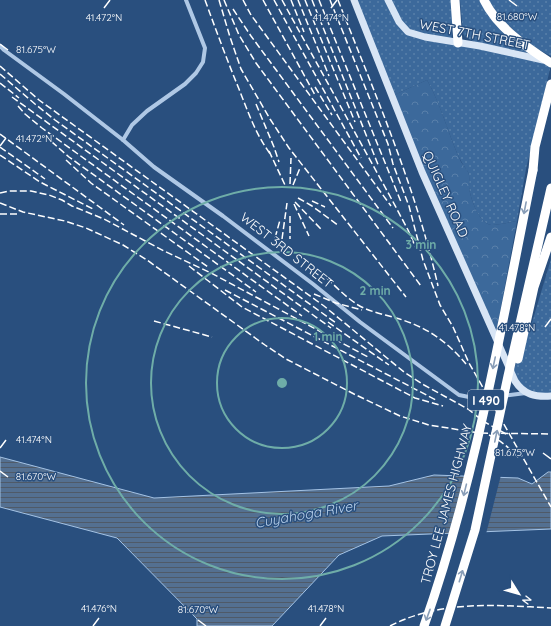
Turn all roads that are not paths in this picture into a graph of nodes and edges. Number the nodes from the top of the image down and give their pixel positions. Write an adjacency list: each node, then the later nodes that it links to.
1 (186, 0): 12 (street)
2 (354, 0): 17 (street, QUIGLEY ROAD)
3 (388, 0): 6 (street, WEST 7TH STREET)
4 (455, 0): 6 (highway)
5 (484, 0): 8 (highway)
6 (458, 43): 8 (street, WEST 7TH STREET)
7 (0, 46): 12 (street, WEST 3RD STREET)
8 (541, 58): 9 (highway)
9 (551, 63)
10 (551, 84): 13 (highway)
11 (551, 106): 13 (highway, TROY LEE JAMES HIGHWAY / I 490)
12 (123, 140): 17 (street, WEST 3RD STREET)
13 (533, 170): 19 (highway, TROY LEE JAMES HIGHWAY / I 490, one-way to 19, bridge)
14 (551, 188): 16 (highway, I 490, bridge)
15 (551, 237): 16 (highway)
16 (508, 376): 20 (highway, I 490, one-way to 16, bridge)
17 (526, 393): 18 (street, WEST 3RD STREET)
18 (551, 396)
19 (424, 626)
20 (445, 626)

